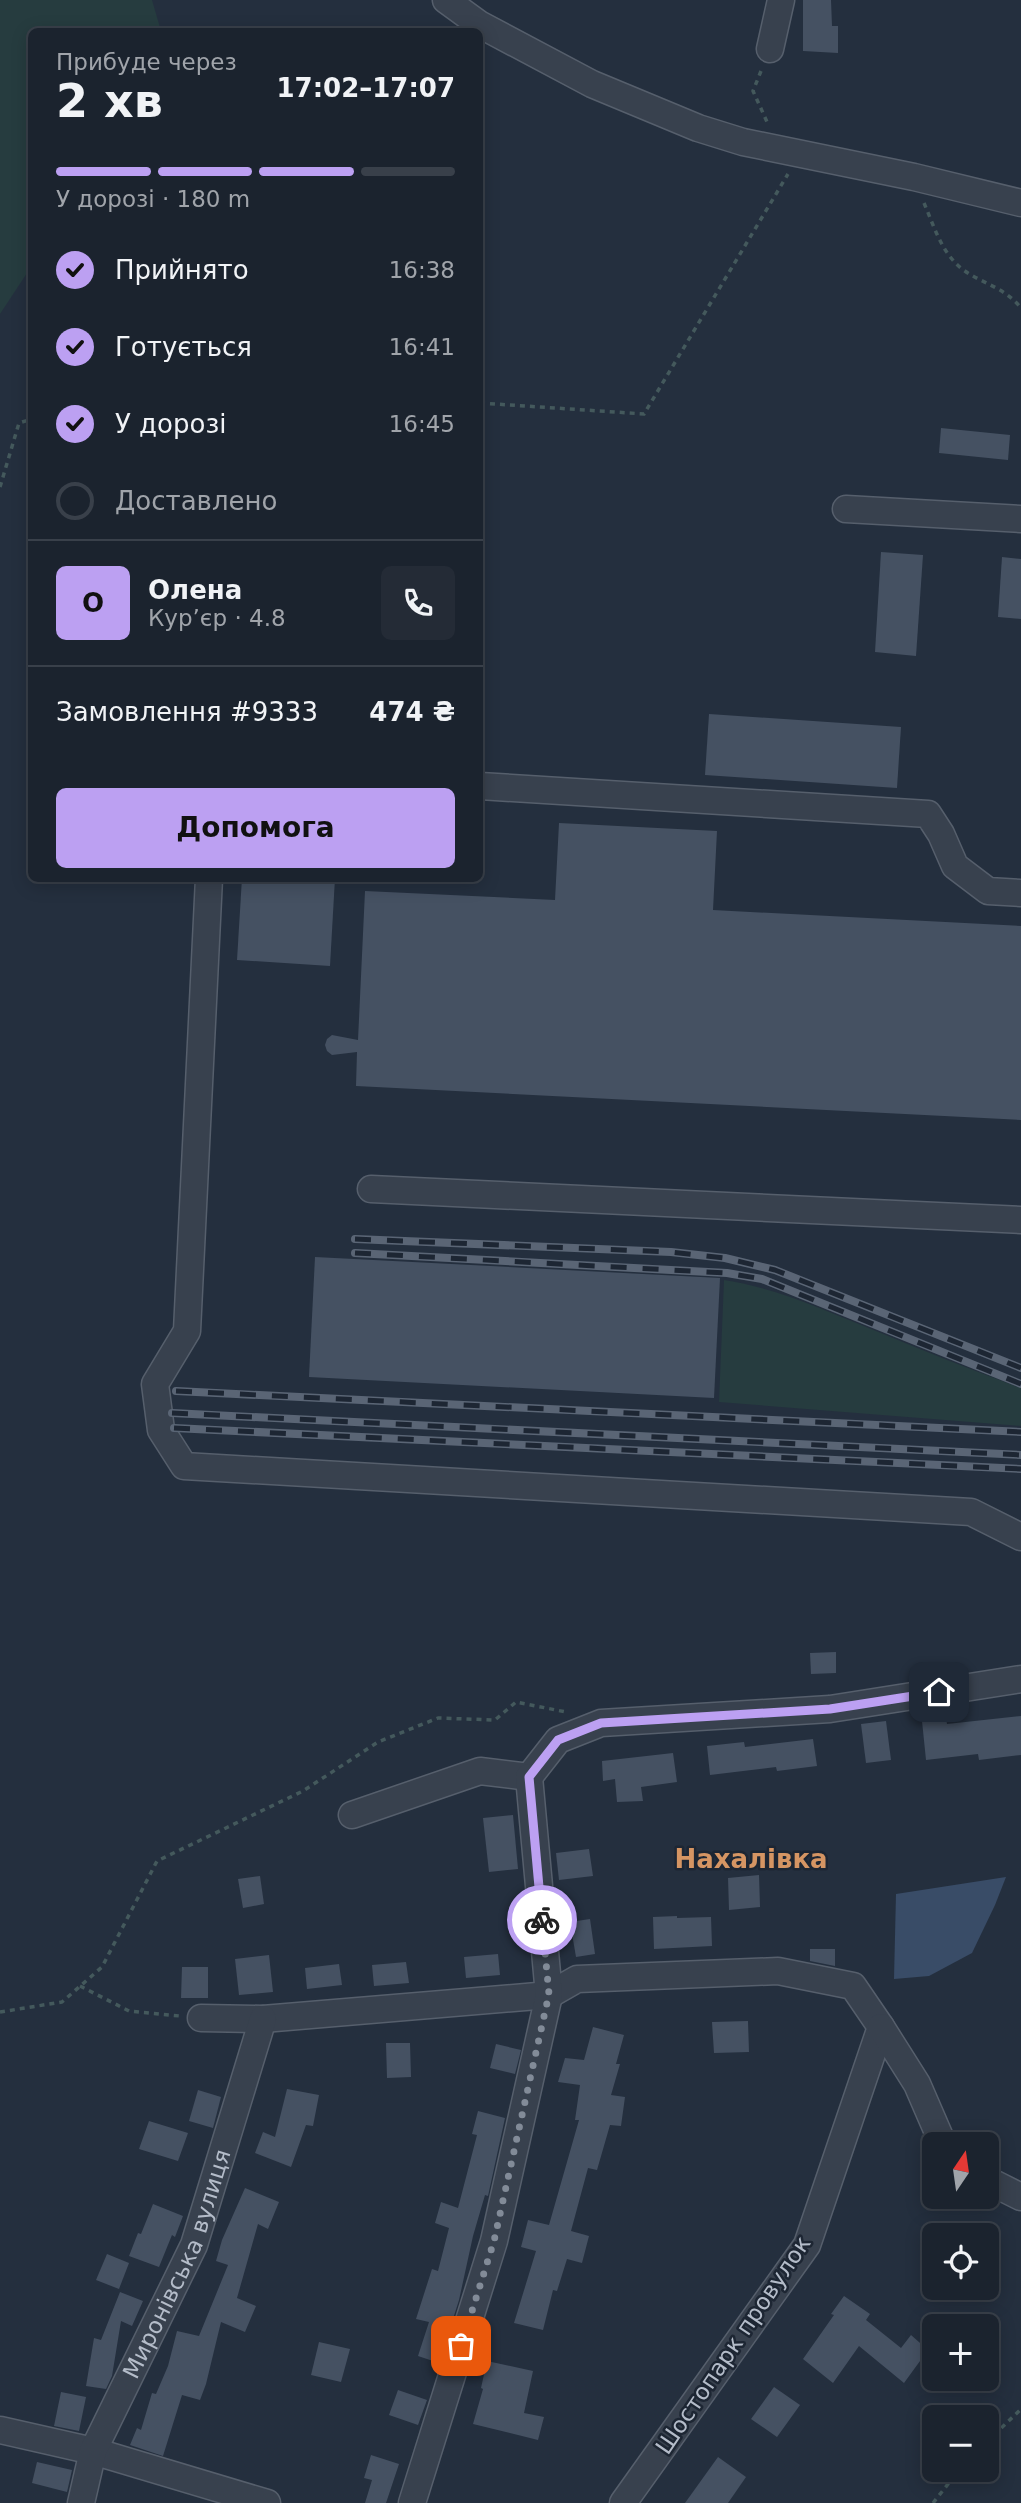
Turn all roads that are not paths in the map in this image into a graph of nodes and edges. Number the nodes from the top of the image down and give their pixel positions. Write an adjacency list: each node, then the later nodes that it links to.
1 (446, 0): 4 (street)
2 (781, 0): 3 (street)
3 (770, 50)
4 (1021, 203)
5 (846, 509): 6 (street)
6 (1021, 519)
7 (483, 786): 9 (street)
8 (209, 882): 12 (street)
9 (1021, 893)
10 (371, 1189): 11 (street)
11 (1021, 1220)
12 (1021, 1537)
13 (1021, 1679): 14 (street)
14 (529, 1777): 15 (street); 16 (street)
15 (352, 1815)
16 (549, 1994): 18 (street); 19 (street); 27 (street)
17 (201, 2018): 18 (street)
18 (263, 2019): 24 (street, Миронівська вулиця)
19 (881, 2027): 20 (street); 28 (street, Шостопарк провулок)
20 (938, 2132)
21 (999, 2186): 22 (street)
22 (1021, 2197)
23 (0, 2430): 24 (street)
24 (93, 2451): 25 (street, Миронівська вулиця); 26 (street)
25 (81, 2503)
26 (267, 2503)
27 (412, 2503)
28 (623, 2503)

